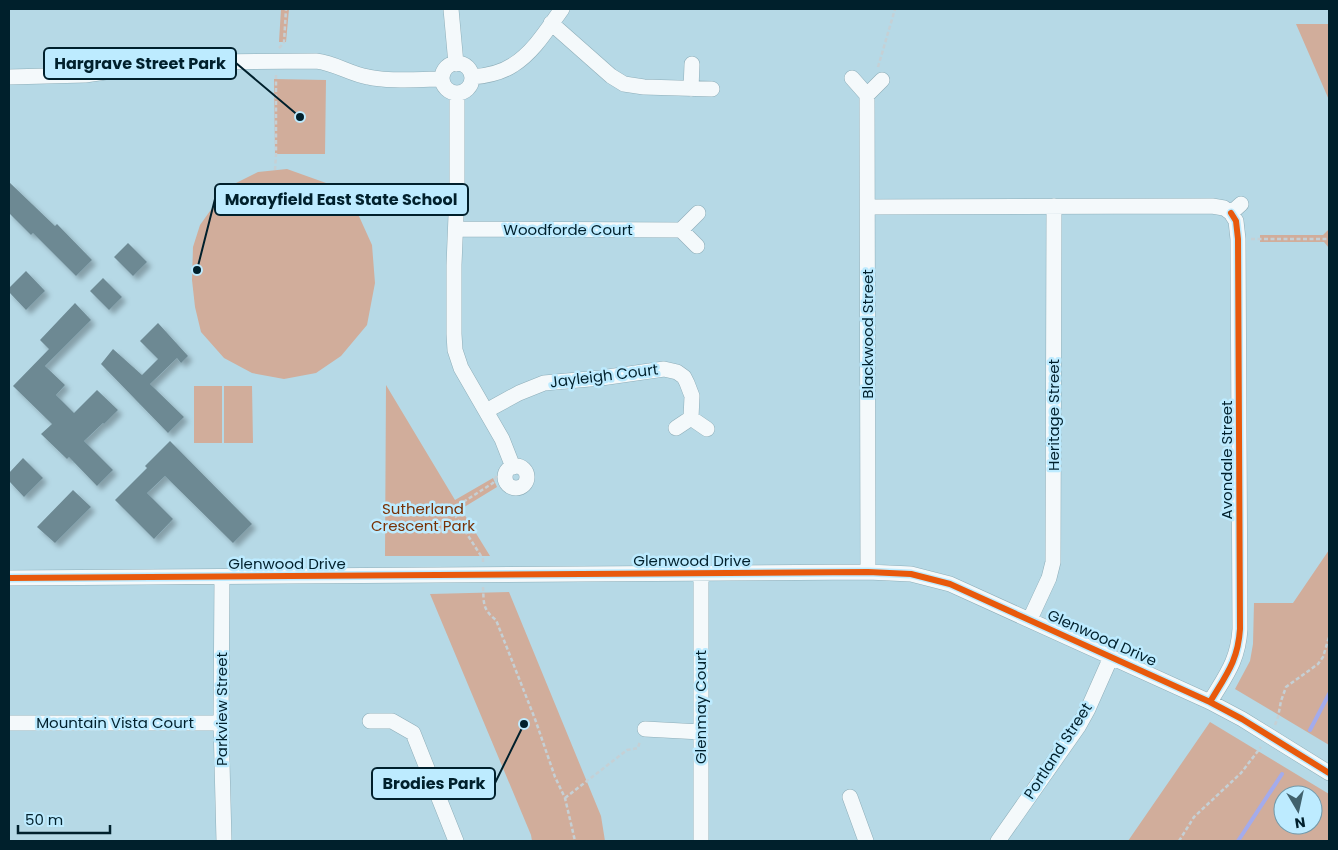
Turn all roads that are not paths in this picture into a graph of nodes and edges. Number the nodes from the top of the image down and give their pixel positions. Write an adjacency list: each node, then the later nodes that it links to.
1 (451, 9): 4 (street)
2 (562, 9): 3 (street)
3 (551, 23): 7 (street); 11 (street)
4 (456, 64): 7 (street); 9 (street)
5 (692, 64): 11 (street)
6 (9, 77): 9 (street)
7 (472, 77): 13 (street)
8 (852, 78): 14 (street)
9 (442, 79): 13 (street)
10 (882, 80): 14 (street)
11 (691, 89): 12 (street)
12 (712, 89)
13 (457, 93): 18 (street)
14 (867, 95): 16 (street, Blackwood Street)
15 (1054, 206): 16 (street, Avondale Street); 30 (street, Heritage Street); 32 (street, Avondale Street)
16 (868, 207): 26 (street, Blackwood Street)
17 (698, 213): 19 (street)
18 (456, 229): 19 (street, Woodforde Court); 21 (street)
19 (681, 230): 20 (street)
20 (697, 246)
21 (486, 411): 22 (street, Jayleigh Court); 25 (street)
22 (691, 418): 23 (street); 24 (street)
23 (676, 428)
24 (707, 429)
25 (509, 471)
26 (868, 572): 27 (street, Glenwood Drive); 30 (street, Glenwood Drive)
27 (701, 573): 28 (street, Glenwood Drive); 37 (street, Glenmay Court)
28 (222, 577): 29 (street, Glenwood Drive); 35 (street, Parkview Street)
29 (9, 578)
30 (1030, 620): 31 (street, Glenwood Drive)
31 (1111, 657): 32 (street, Glenwood Drive); 44 (street, Portland Street)
32 (1210, 702): 38 (street, Glenwood Drive)
33 (370, 721): 41 (street)
34 (9, 723): 35 (street, Mountain Vista Court)
35 (221, 723): 40 (street, Parkview Street)
36 (645, 728): 37 (street)
37 (701, 732): 42 (street, Glenmay Court)
38 (1329, 773)
39 (850, 797): 43 (street)
40 (224, 841)
41 (456, 841)
42 (701, 841)
43 (866, 841)
44 (998, 841)

